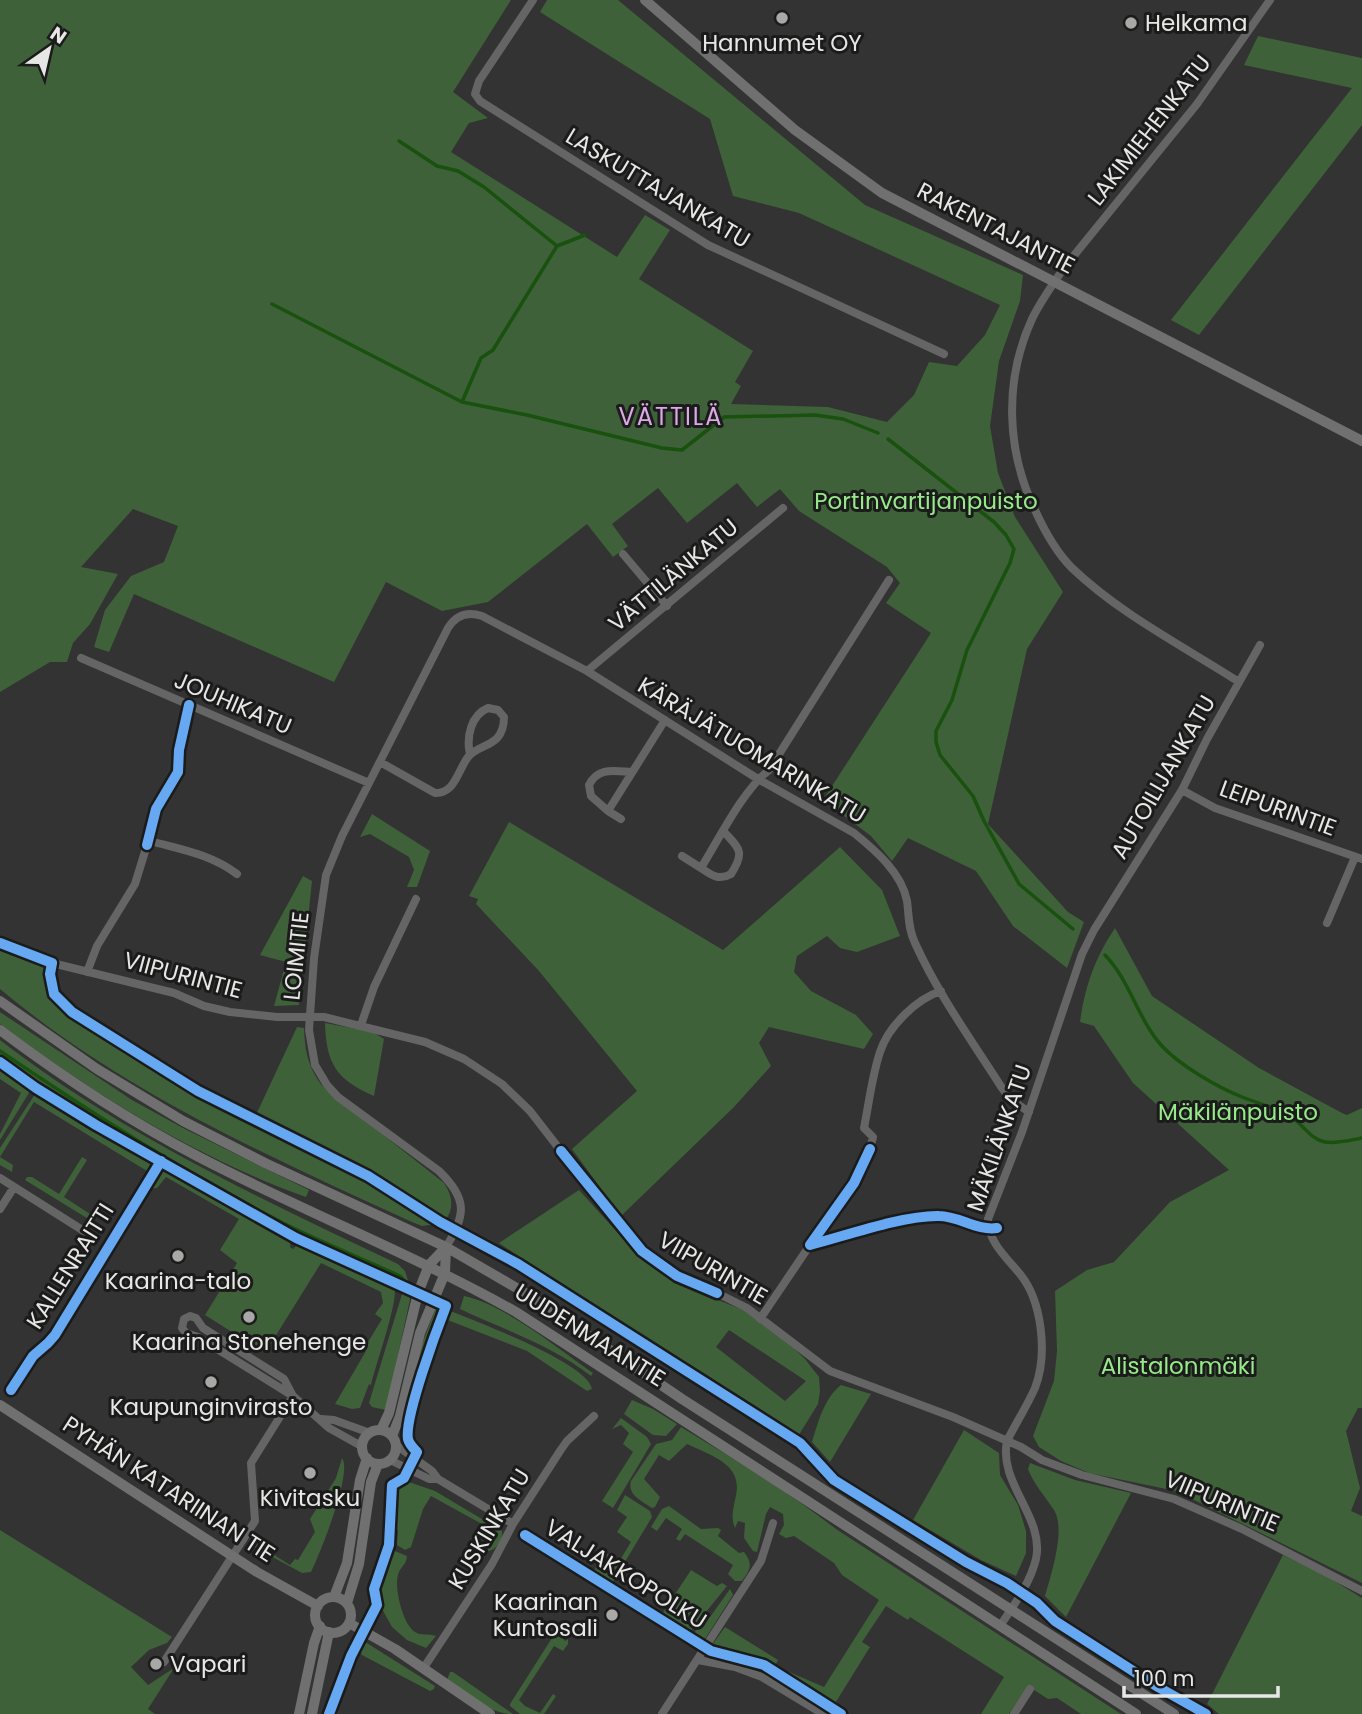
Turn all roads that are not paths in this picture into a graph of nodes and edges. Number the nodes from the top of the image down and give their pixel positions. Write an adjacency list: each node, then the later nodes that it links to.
1 (533, 0): 5 (street, LASKUTTAJANKATU)
2 (645, 0): 4 (main road, RAKENTAJANTIE)
3 (1270, 0): 4 (street, LAKIMIEHENKATU)
4 (1055, 281): 6 (main road, RAKENTAJANTIE); 15 (street, LAKIMIEHENKATU)
5 (944, 354)
6 (1362, 441)
7 (783, 508): 10 (street, VÄTTILÄNKATU)
8 (624, 554): 10 (street)
9 (890, 580): 20 (street)
10 (667, 606): 14 (street, VÄTTILÄNKATU)
11 (448, 628): 14 (street, KÄRÄJÄTUOMARINKATU); 18 (street, LOIMITIE)
12 (1260, 645): 15 (street, AUTOILIJANKATU)
13 (81, 658): 21 (street, JOUHIKATU)
14 (587, 671): 16 (street, KÄRÄJÄTUOMARINKATU)
15 (1239, 682): 22 (street, AUTOILIJANKATU)
16 (665, 720): 19 (street); 20 (street, KÄRÄJÄTUOMARINKATU)
17 (470, 754): 17 (street); 18 (street)
18 (380, 762): 21 (street, LOIMITIE)
19 (631, 772): 23 (street); 23 (street)
20 (758, 779): 25 (street); 35 (street, KÄRÄJÄTUOMARINKATU)
21 (369, 783): 37 (street, LOIMITIE)
22 (1182, 790): 27 (street, LEIPURINTIE); 32 (street, AUTOILIJANKATU)
23 (608, 811): 24 (street)
24 (621, 819)
25 (724, 832): 28 (street); 28 (street)
26 (682, 856): 28 (street)
27 (1358, 858): 31 (street)
28 (701, 868)
29 (237, 874): 34 (street)
30 (416, 899): 38 (street)
31 (1327, 923)
32 (1096, 927): 40 (street, MÄKILÄNKATU)
33 (0, 943): 34 (street, VIIPURINTIE)
34 (87, 972): 37 (street, VIIPURINTIE)
35 (941, 991): 40 (street, KÄRÄJÄTUOMARINKATU); 41 (street)
36 (0, 1001): 48 (main road, UUDENMAANTIE)
37 (310, 1016): 38 (street, VIIPURINTIE); 48 (street, LOIMITIE)
38 (361, 1025): 42 (street, VIIPURINTIE)
39 (0, 1030): 49 (main road, UUDENMAANTIE)
40 (1029, 1111): 59 (street, MÄKILÄNKATU)
41 (870, 1149)
42 (561, 1151)
43 (0, 1178): 44 (street)
44 (14, 1187): 45 (street); 46 (street)
45 (0, 1209)
46 (87, 1233)
47 (810, 1245): 52 (street)
48 (446, 1247): 49 (main road); 50 (main road); 71 (main road, UUDENMAANTIE)
49 (429, 1265): 50 (main road, UUDENMAANTIE); 57 (main road)
50 (445, 1273): 58 (main road); 73 (main road, UUDENMAANTIE)
51 (717, 1293): 52 (street, VIIPURINTIE)
52 (760, 1319): 59 (street, VIIPURINTIE)
53 (293, 1396): 53 (street); 56 (street); 66 (street)
54 (0, 1405): 66 (main road, PYHÄN KATARIINAN TIE)
55 (594, 1416): 64 (street, KUSKINKATU)
56 (320, 1419): 57 (street); 60 (street)
57 (375, 1432): 58 (main road); 60 (main road)
58 (394, 1441): 61 (main road); 63 (street)
59 (1007, 1441): 67 (street, VIIPURINTIE); 71 (street)
60 (363, 1447): 62 (main road)
61 (390, 1460): 62 (main road); 63 (street)
62 (372, 1461): 68 (main road); 69 (main road)
63 (438, 1479): 64 (street)
64 (513, 1524): 77 (street, KUSKINKATU)
65 (773, 1524): 75 (street)
66 (234, 1555): 70 (main road, PYHÄN KATARIINAN TIE); 76 (street)
67 (1362, 1591)
68 (334, 1597): 69 (main road); 70 (main road)
69 (347, 1603): 72 (main road)
70 (318, 1606): 74 (main road)
71 (1011, 1609): 73 (street); 86 (main road, UUDENMAANTIE)
72 (349, 1623): 74 (main road); 77 (main road)
73 (1000, 1626): 85 (main road, UUDENMAANTIE)
74 (324, 1629): 79 (main road); 80 (main road)
75 (698, 1660): 82 (street); 83 (street)
76 (164, 1662)
77 (422, 1669): 81 (main road)
78 (1030, 1689): 84 (street)
79 (299, 1714)
80 (312, 1714)
81 (490, 1714)
82 (662, 1714)
83 (823, 1714)
84 (1014, 1714)
85 (1136, 1714)
86 (1174, 1714)

